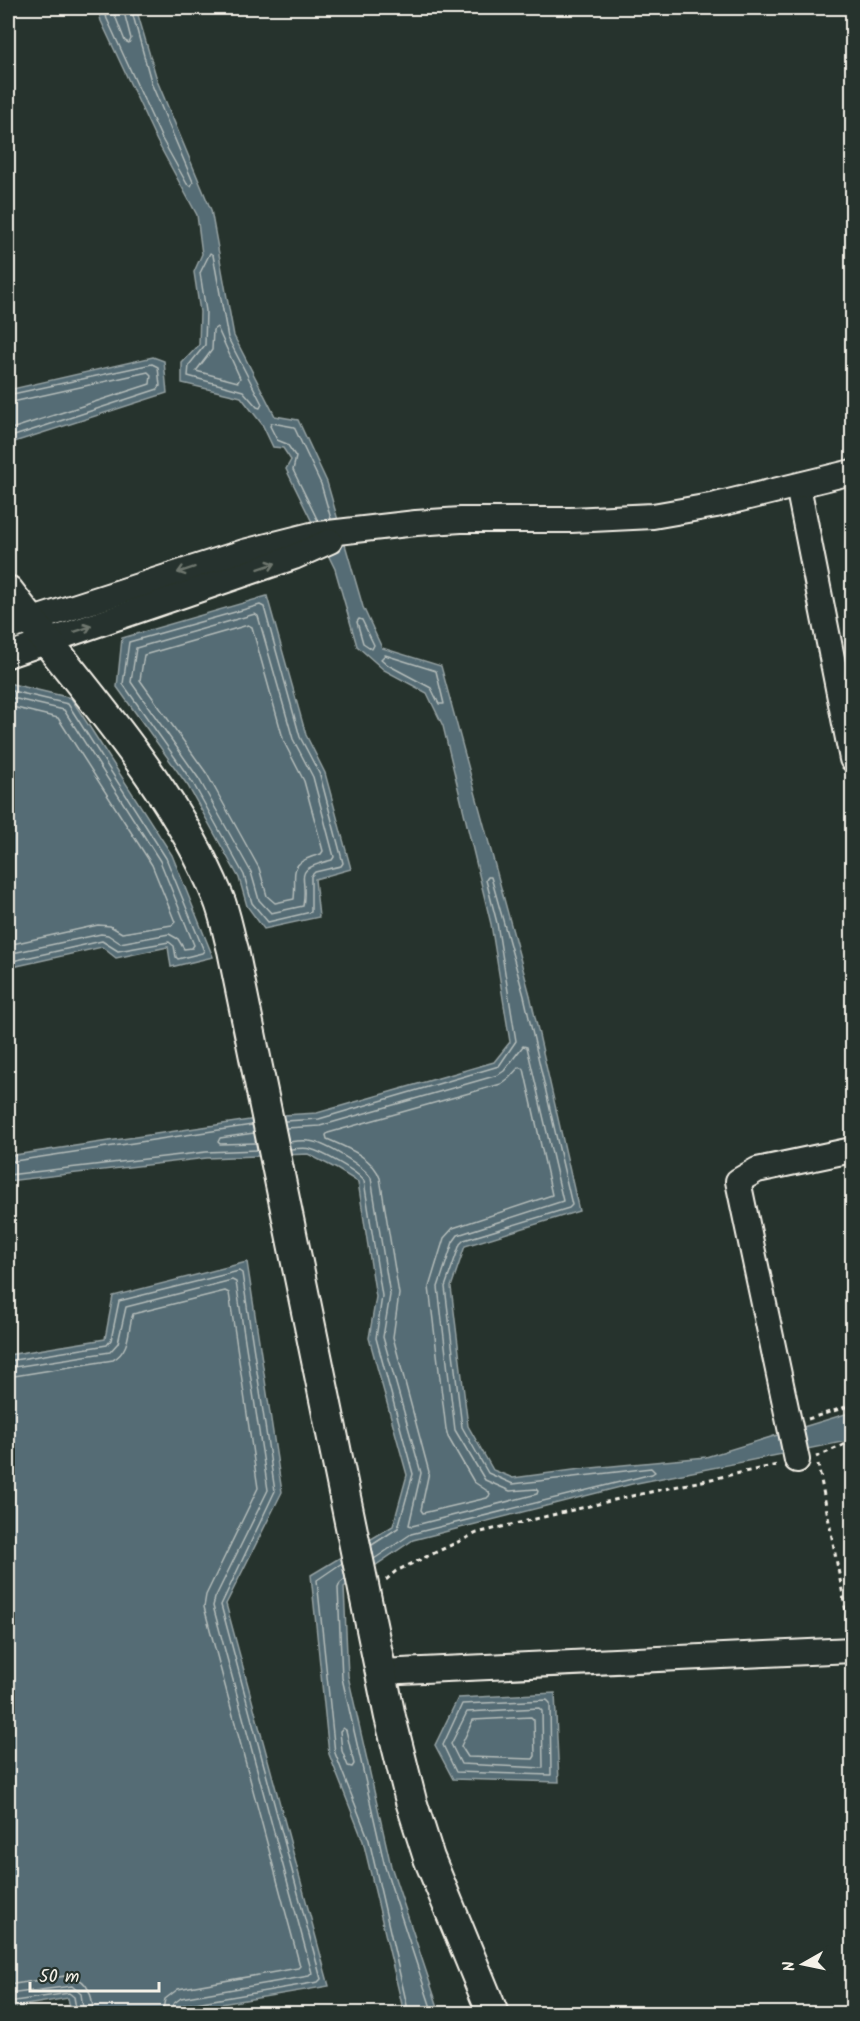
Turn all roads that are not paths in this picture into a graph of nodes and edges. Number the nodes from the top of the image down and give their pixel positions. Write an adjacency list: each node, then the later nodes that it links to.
1 (852, 472): 2 (street)
2 (798, 486): 4 (street); 6 (street)
3 (8, 591): 4 (main road)
4 (28, 630): 5 (street); 10 (main road)
5 (8, 655)
6 (852, 759)
7 (852, 1150): 8 (street)
8 (807, 1459)
9 (852, 1646): 10 (street)
10 (380, 1672): 11 (main road)
11 (493, 2013)

